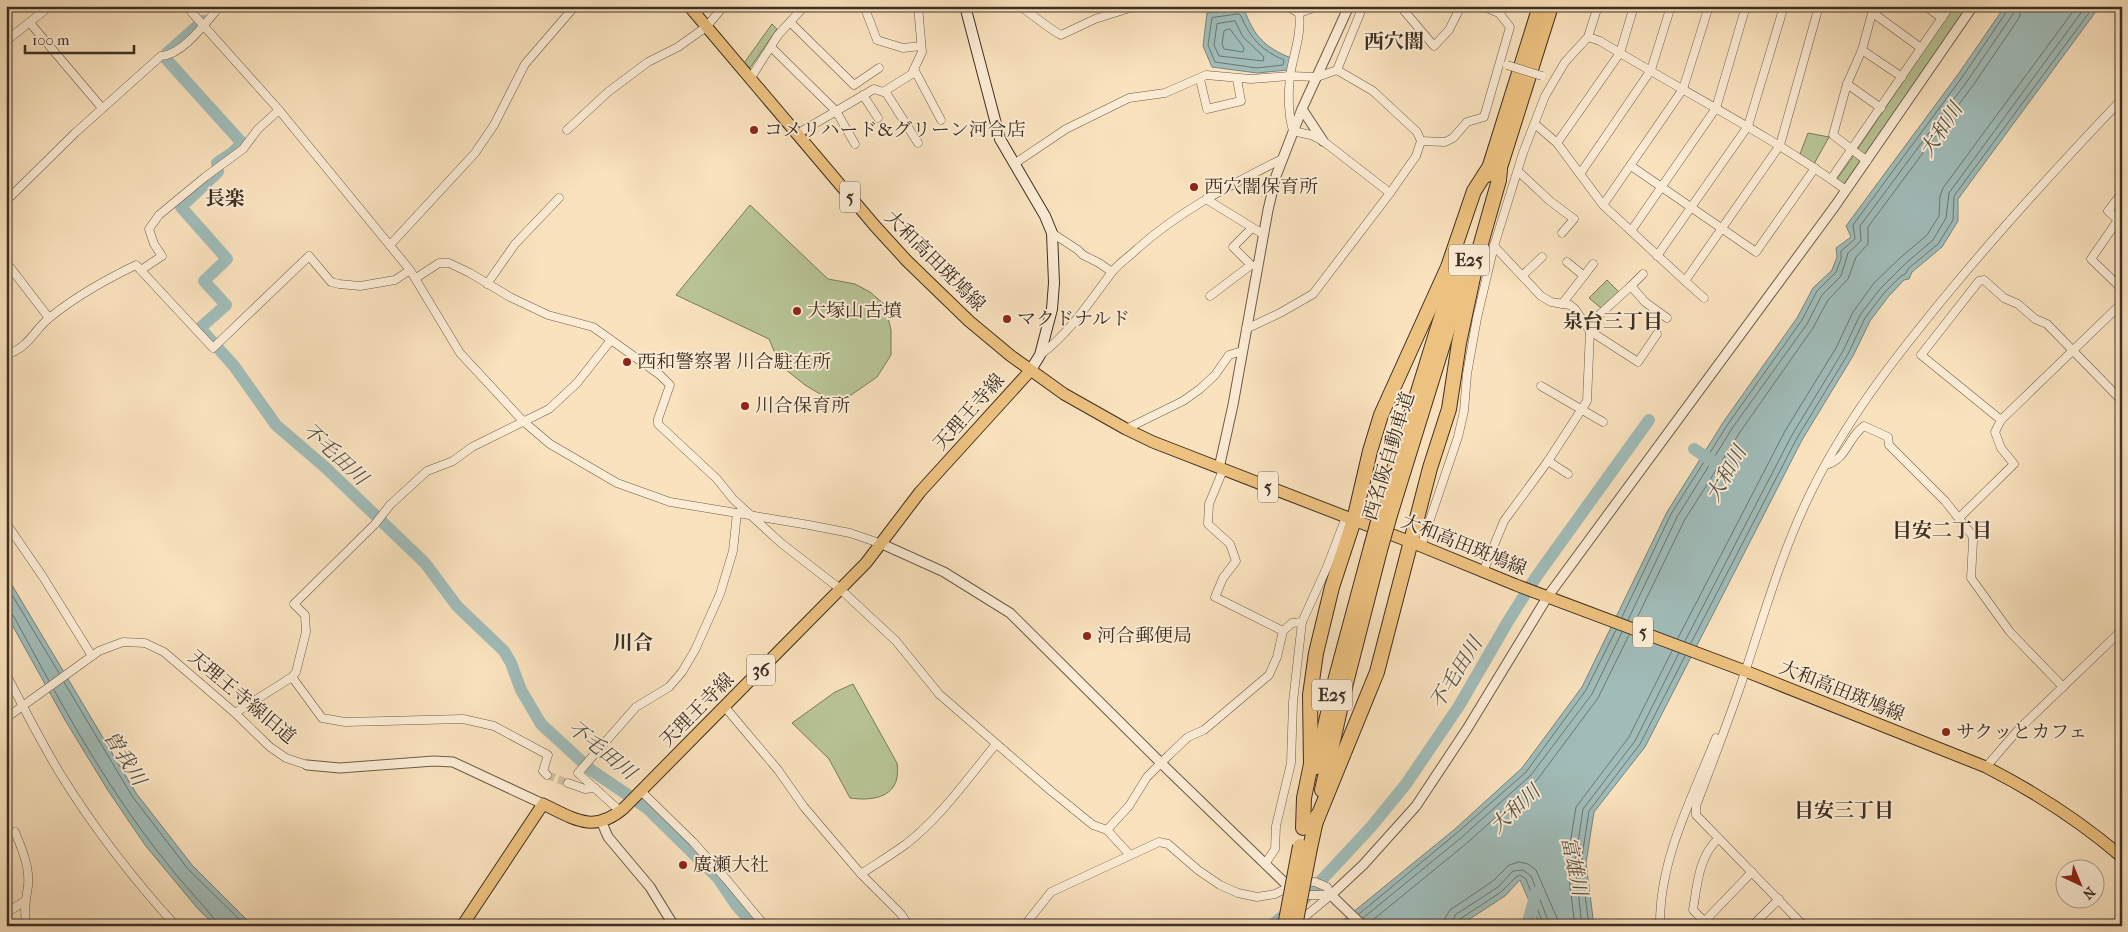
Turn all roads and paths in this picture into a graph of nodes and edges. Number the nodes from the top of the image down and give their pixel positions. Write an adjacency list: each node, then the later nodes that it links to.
1 (50, 6): 36 (street)
2 (186, 6): 37 (street)
3 (220, 6): 37 (street)
4 (575, 6): 107 (street)
5 (689, 6): 38 (main road, 大和高田斑鳩線 / 5)
6 (724, 6): 38 (street)
7 (864, 6): 42 (street)
8 (918, 6): 42 (street)
9 (965, 6): 85 (main road)
10 (1019, 6): 11 (street)
11 (1136, 6)
12 (1287, 6): 33 (street)
13 (1319, 6): 33 (street)
14 (1350, 6): 52 (street)
15 (1363, 6): 49 (street)
16 (1400, 6): 17 (street)
17 (1462, 6)
18 (1482, 6): 46 (street)
19 (1540, 6): 87 (highway, 西名阪自動車道 / E25)
20 (1551, 6): 87 (highway, 西名阪自動車道 / E25)
21 (1598, 6): 39 (street)
22 (1634, 6): 45 (street)
23 (1672, 6): 50 (street)
24 (1709, 6): 59 (street)
25 (1746, 6): 64 (street)
26 (1784, 6): 72 (street)
27 (1819, 6): 81 (street)
28 (1925, 6): 34 (street)
29 (1950, 6): 34 (street)
30 (1973, 6): 84 (street)
31 (801, 10): 35 (street)
32 (1873, 10): 43 (street); 44 (street)
33 (1299, 14): 51 (street)
34 (1942, 18): 43 (street)
35 (790, 22): 41 (street); 47 (street)
36 (30, 23): 40 (street); 63 (street)
37 (202, 25): 63 (street); 66 (street)
38 (706, 27): 55 (main road, 大和高田斑鳩線 / 5); 73 (street)
39 (1588, 37): 45 (street); 57 (street)
40 (6, 41)
41 (771, 46): 55 (street); 68 (street)
42 (921, 46): 48 (street)
43 (1921, 48): 53 (street)
44 (1862, 50): 53 (street); 58 (street)
45 (1620, 53): 50 (street); 79 (street)
46 (1504, 65): 57 (street, bridge); 77 (street)
47 (879, 68)
48 (914, 70): 60 (street); 70 (street)
49 (1337, 70): 52 (street); 77 (street)
50 (1651, 70): 59 (street); 90 (street)
51 (1290, 76): 52 (street); 54 (street); 74 (street)
52 (1317, 77): 67 (street)
53 (1902, 77): 65 (street)
54 (1238, 78): 56 (street); 56 (street)
55 (750, 79): 75 (main road, 大和高田斑鳩線 / 5)
56 (1200, 79): 85 (street)
57 (1552, 81): 71 (street)
58 (1847, 84): 65 (street); 82 (street)
59 (1683, 89): 64 (street); 86 (street)
60 (885, 91): 61 (street); 78 (street)
61 (863, 95): 68 (street); 69 (street)
62 (2122, 99): 148 (street)
63 (102, 108): 98 (street)
64 (1716, 108): 72 (street); 92 (street)
65 (1881, 108): 82 (street)
66 (279, 110): 107 (street); 114 (street)
67 (1302, 110): 74 (street); 76 (street)
68 (836, 111): 75 (street); 80 (street)
69 (878, 118)
70 (941, 120)
71 (1535, 124): 79 (street); 89 (street)
72 (1748, 126): 81 (street); 100 (street)
73 (567, 130)
74 (1293, 131): 76 (street); 83 (street)
75 (796, 134): 139 (main road, 大和高田斑鳩線 / 5)
76 (1323, 141): 94 (street)
77 (1421, 141): 94 (street)
78 (918, 143)
79 (1557, 143): 90 (street)
80 (855, 144)
81 (1780, 145): 88 (street); 102 (street)
82 (1853, 150): 84 (street); 91 (street)
83 (1282, 159): 97 (street); 106 (street)
84 (1867, 161): 93 (street)
85 (1014, 164): 104 (main road)
86 (1631, 166): 92 (street); 99 (street)
87 (1495, 168): 153 (highway); 157 (highway); 185 (highway, 西名阪自動車道 / E25, bridge)
88 (1816, 168): 91 (street); 102 (street)
89 (1518, 171): 105 (street); 108 (street)
90 (1580, 174): 99 (street)
91 (1831, 179): 93 (street)
92 (1661, 187): 100 (street); 103 (street)
93 (1846, 190): 160 (street)
94 (1390, 193): 132 (street)
95 (2122, 193): 124 (street)
96 (559, 198): 122 (street)
97 (1206, 199): 101 (street); 116 (street)
98 (6, 201)
99 (1602, 205): 103 (street)
100 (1691, 208): 102 (street); 109 (street)
101 (1252, 228): 106 (street); 125 (street)
102 (1722, 230): 121 (street)
103 (1630, 232): 109 (street)
104 (1052, 233): 116 (street); 138 (main road)
105 (1562, 233)
106 (1263, 234): 132 (street)
107 (390, 245): 115 (street)
108 (1494, 246): 118 (street); 157 (street)
109 (1657, 256): 121 (street)
110 (1542, 257): 118 (street)
111 (6, 262): 129 (street)
112 (1567, 262): 119 (street)
113 (1593, 264): 119 (street)
114 (141, 270): 115 (street); 129 (street)
115 (410, 270): 120 (street)
116 (1112, 272): 138 (street)
117 (1644, 274): 123 (street)
118 (1522, 276): 128 (street)
119 (1584, 276): 128 (street)
120 (416, 278): 122 (street); 144 (street)
121 (1686, 282): 126 (street)
122 (487, 284): 134 (street)
123 (1631, 286): 130 (street); 131 (street)
124 (2122, 289)
125 (1210, 296)
126 (1704, 298)
127 (2122, 303): 135 (street)
128 (1562, 304): 131 (street)
129 (49, 318): 137 (street)
130 (1667, 318)
131 (1589, 328): 133 (street); 142 (street)
132 (1246, 329): 136 (street)
133 (1657, 334)
134 (611, 340): 144 (street); 152 (street)
135 (2073, 350): 141 (street); 143 (street); 143 (street)
136 (1242, 351): 146 (street); 149 (street)
137 (6, 355)
138 (1040, 355): 139 (main road)
139 (1030, 371): 146 (main road, 大和高田斑鳩線 / 5); 156 (main road, 天理王寺線 / 36)
140 (1541, 386): 142 (street)
141 (2122, 401)
142 (1582, 410): 145 (street); 147 (street)
143 (2001, 420): 154 (street)
144 (523, 421): 151 (street); 167 (street)
145 (1602, 422)
146 (1126, 429): 149 (main road, 大和高田斑鳩線 / 5)
147 (1548, 461): 150 (street); 158 (street)
148 (1826, 465): 154 (street); 165 (street)
149 (1221, 469): 153 (main road, 大和高田斑鳩線 / 5); 163 (street)
150 (1568, 474)
151 (737, 513): 152 (street); 180 (street)
152 (752, 516): 156 (street); 159 (street)
153 (1350, 518): 157 (main road, 大和高田斑鳩線 / 5); 161 (street); 185 (highway)
154 (1959, 518): 169 (street)
155 (6, 523): 164 (street)
156 (882, 544): 159 (main road, 天理王寺線 / 36); 175 (street)
157 (1416, 544): 158 (main road, 大和高田斑鳩線 / 5); 185 (highway)
158 (1483, 572): 160 (main road, 大和高田斑鳩線 / 5)
159 (840, 589): 171 (main road, 天理王寺線 / 36); 174 (street)
160 (1547, 596): 165 (main road, 大和高田斑鳩線 / 5); 196 (street)
161 (1302, 622): 163 (street); 192 (street)
162 (2122, 630): 169 (street)
163 (1283, 631): 175 (street)
164 (92, 656): 170 (street, 天理王寺線旧道); 172 (street, 天理王寺線旧道)
165 (1745, 671): 168 (street); 177 (main road, 大和高田斑鳩線 / 5)
166 (6, 674): 170 (street)
167 (292, 677): 172 (street); 178 (street)
168 (1741, 684): 188 (street); 212 (street)
169 (2063, 687): 177 (street)
170 (23, 706): 173 (street, 天理王寺線旧道); 203 (street)
171 (724, 706): 181 (main road, 天理王寺線 / 36); 194 (street)
172 (235, 713): 176 (street, 天理王寺線旧道)
173 (6, 718)
174 (996, 744): 186 (street); 194 (street)
175 (1161, 763): 186 (street); 192 (street)
176 (307, 765): 182 (street, 天理王寺線旧道)
177 (1986, 767): 191 (main road, 大和高田斑鳩線 / 5)
178 (547, 776)
179 (568, 783): 180 (street)
180 (595, 788): 183 (street)
181 (636, 796): 183 (main road, 天理王寺線 / 36); 206 (street)
182 (543, 804): 184 (main road); 204 (main road)
183 (620, 811): 184 (main road, 天理王寺線 / 36)
184 (602, 823): 205 (street)
185 (1309, 826): 189 (highway, 西名阪自動車道 / E25)
186 (1107, 830): 190 (street)
187 (15, 832): 198 (street)
188 (1718, 839): 193 (street); 200 (street)
189 (1305, 847): 209 (highway, 西名阪自動車道 / E25, bridge); 210 (highway, 西名阪自動車道 / E25, bridge)
190 (1130, 855): 195 (street); 208 (street)
191 (2122, 857)
192 (1265, 864): 195 (street)
193 (1752, 872): 197 (street); 200 (street)
194 (861, 874): 207 (street)
195 (1289, 886): 196 (street); 196 (street)
196 (1332, 894): 210 (street); 211 (street)
197 (1779, 899): 201 (street); 213 (street)
198 (25, 901): 199 (street); 202 (street)
199 (6, 913)
200 (1702, 924)
201 (1803, 925)
202 (27, 926)
203 (176, 926)
204 (462, 926)
205 (674, 926)
206 (764, 926)
207 (909, 926)
208 (1024, 926)
209 (1285, 926)
210 (1294, 926)
211 (1363, 926)
212 (1660, 926)
213 (1752, 926)

